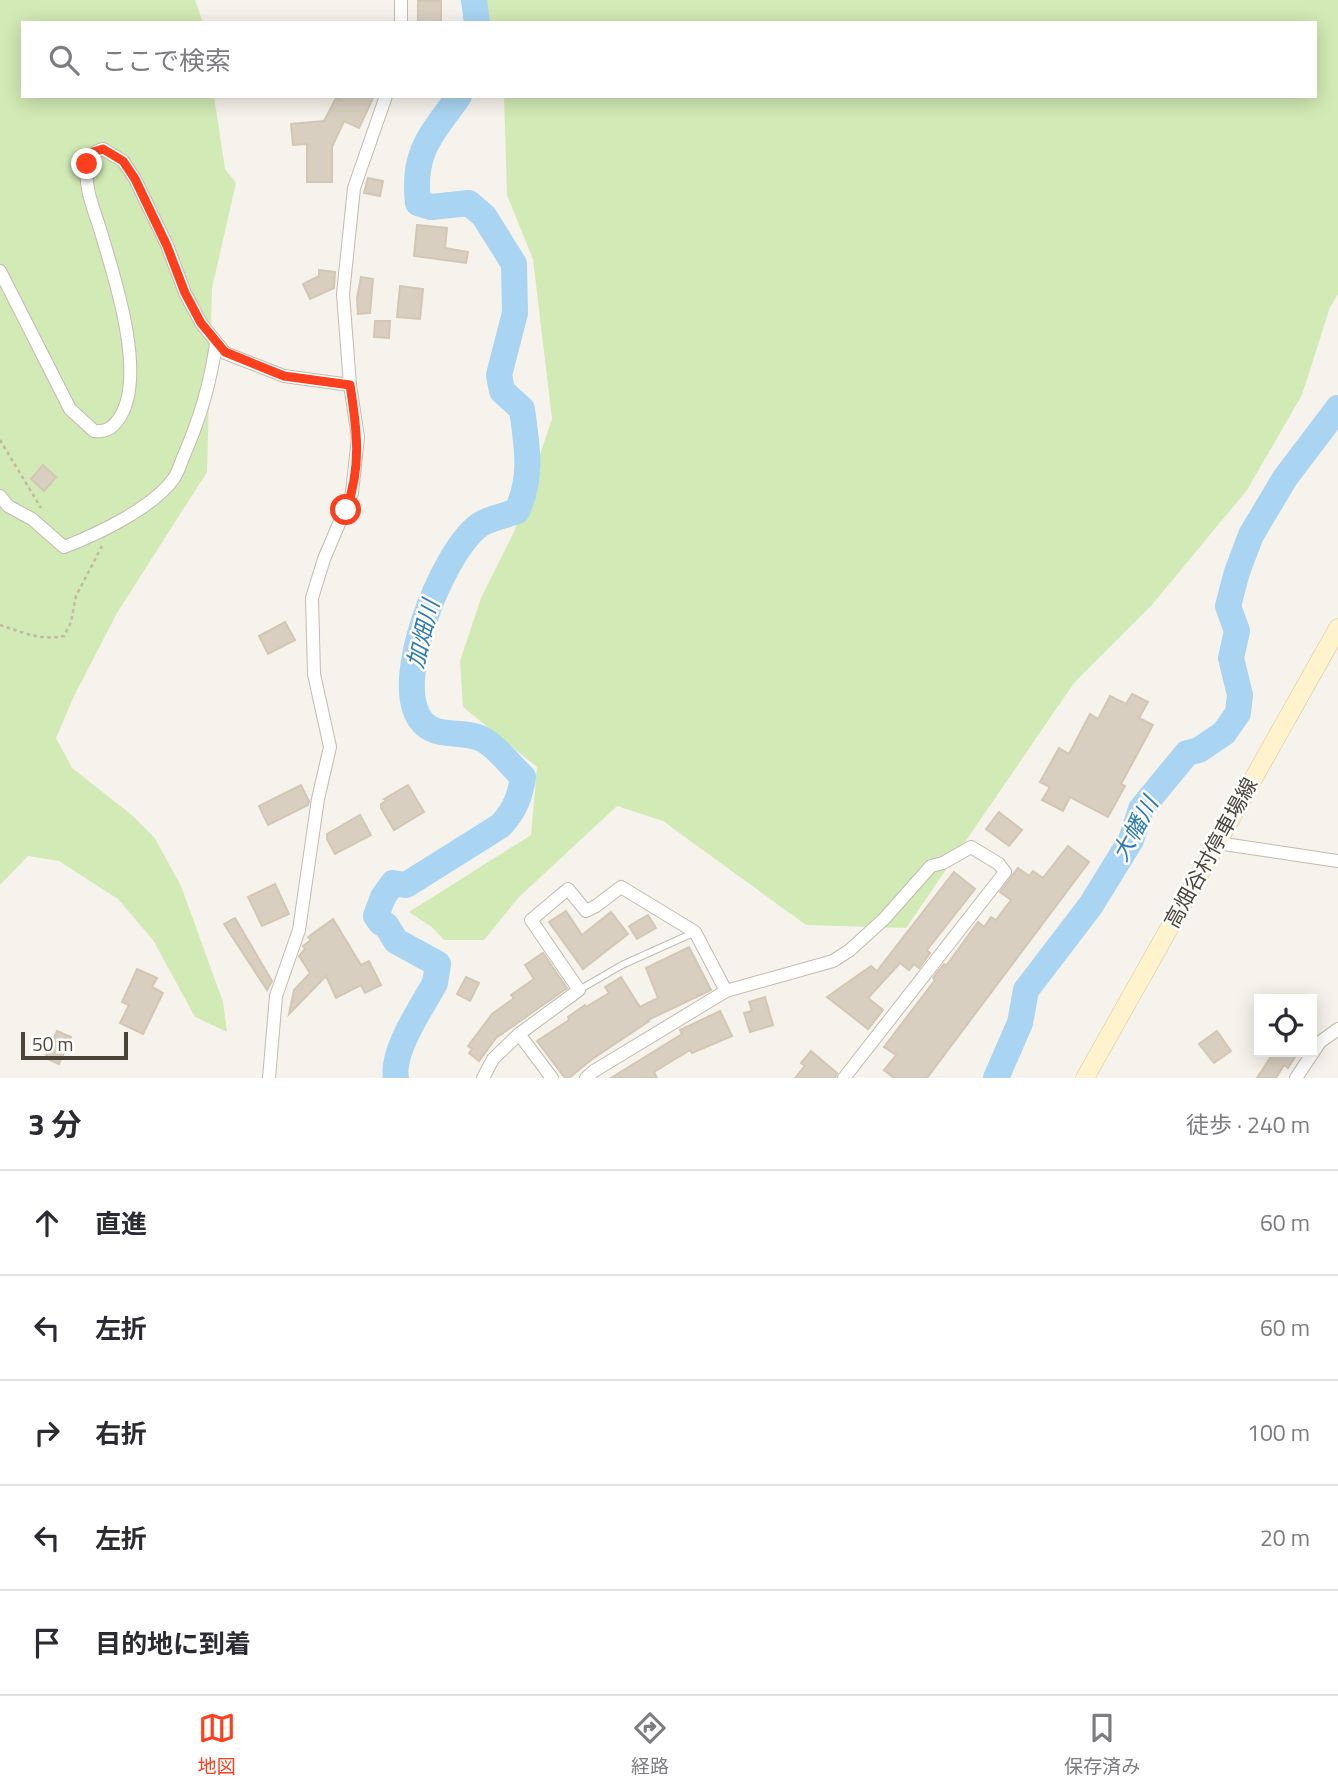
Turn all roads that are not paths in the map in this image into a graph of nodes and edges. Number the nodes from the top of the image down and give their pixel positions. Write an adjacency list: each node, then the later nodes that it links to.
1 (401, 0): 2 (street)
2 (401, 21)
3 (385, 98): 6 (street)
4 (0, 271): 5 (street)
5 (216, 344): 6 (street); 7 (street)
6 (350, 385): 16 (street)
7 (0, 496)
8 (1338, 628): 9 (main road, 高畑谷村停車場線)
9 (1217, 843): 10 (street); 21 (main road, 高畑谷村停車場線)
10 (1338, 861)
11 (695, 932): 12 (lane); 12 (street); 13 (street)
12 (579, 990): 15 (street)
13 (726, 991): 19 (street); 20 (street)
14 (1338, 1028): 22 (street)
15 (519, 1034): 17 (street); 18 (street)
16 (269, 1078)
17 (483, 1078)
18 (552, 1078)
19 (586, 1078)
20 (844, 1078)
21 (1085, 1078)
22 (1296, 1078)

